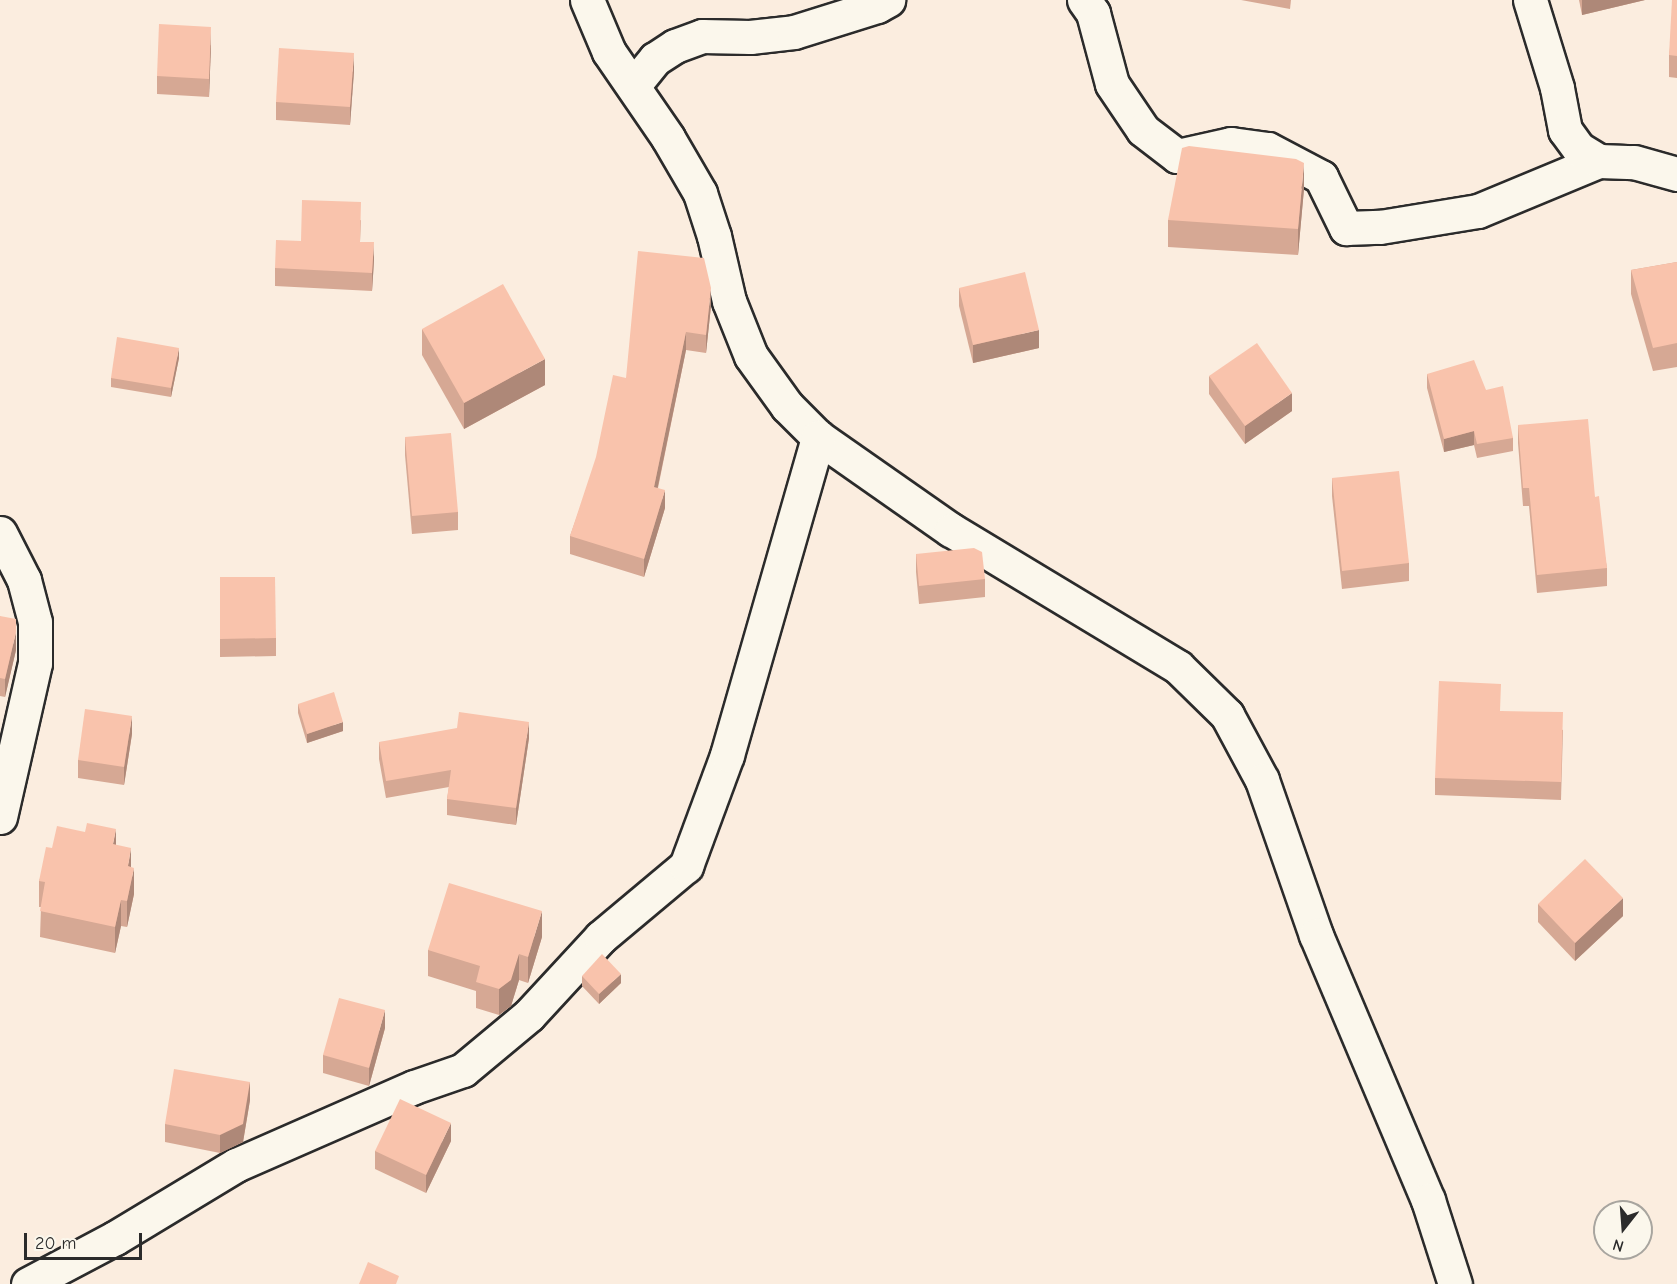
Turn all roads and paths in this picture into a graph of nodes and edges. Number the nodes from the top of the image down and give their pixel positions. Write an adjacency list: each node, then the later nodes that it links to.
1 (587, 0): 5 (street)
2 (888, 0): 5 (street)
3 (1530, 0): 6 (street)
4 (1092, 4): 6 (street)
5 (633, 86): 8 (street)
6 (1599, 160): 7 (street)
7 (1677, 174)
8 (818, 437): 12 (street); 13 (street)
9 (0, 533): 10 (street)
10 (12, 575): 11 (street)
11 (0, 817)
12 (28, 1284)
13 (1455, 1284)

